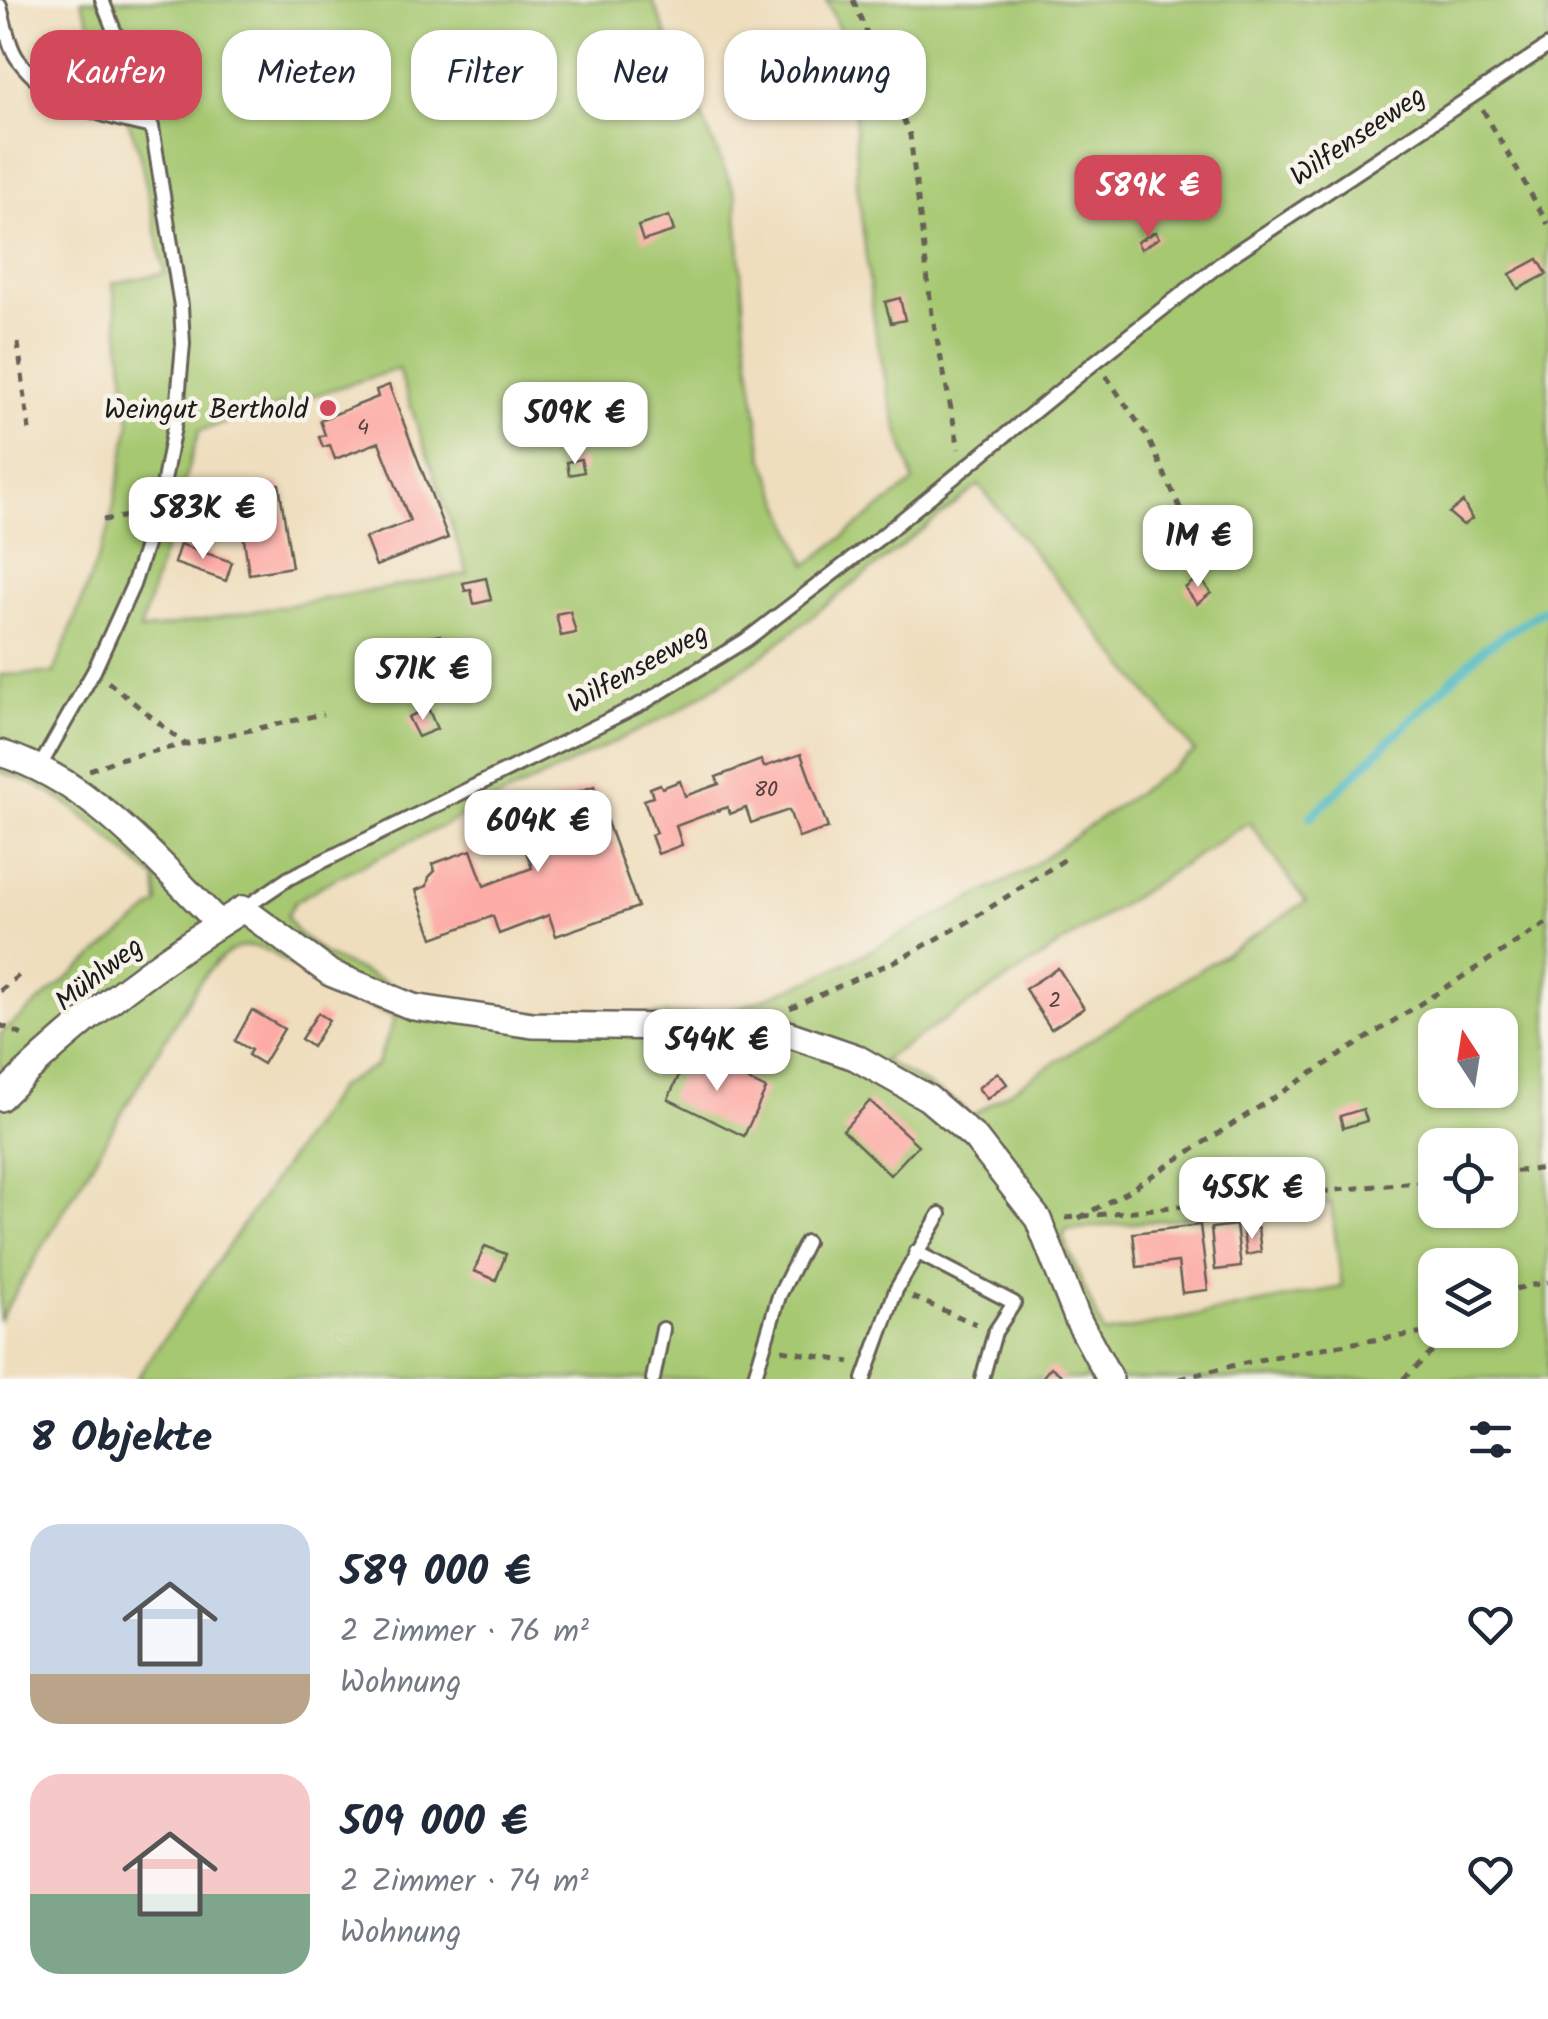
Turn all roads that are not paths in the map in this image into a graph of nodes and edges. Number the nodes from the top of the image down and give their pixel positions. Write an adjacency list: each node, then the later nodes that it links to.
1 (102, 0): 4 (lane)
2 (0, 6): 4 (lane)
3 (1548, 46): 7 (lane, Wilfenseeweg)
4 (152, 127): 6 (lane)
5 (0, 753): 6 (street)
6 (39, 768): 8 (street)
7 (243, 909): 8 (street, Mühlweg); 18 (street)
8 (219, 924): 9 (street, Mühlweg)
9 (0, 1098)
10 (940, 1214): 12 (lane)
11 (806, 1242): 16 (lane)
12 (916, 1252): 14 (lane); 17 (lane)
13 (662, 1329): 15 (lane)
14 (866, 1372)
15 (653, 1379)
16 (754, 1379)
17 (982, 1379)
18 (1110, 1379)

